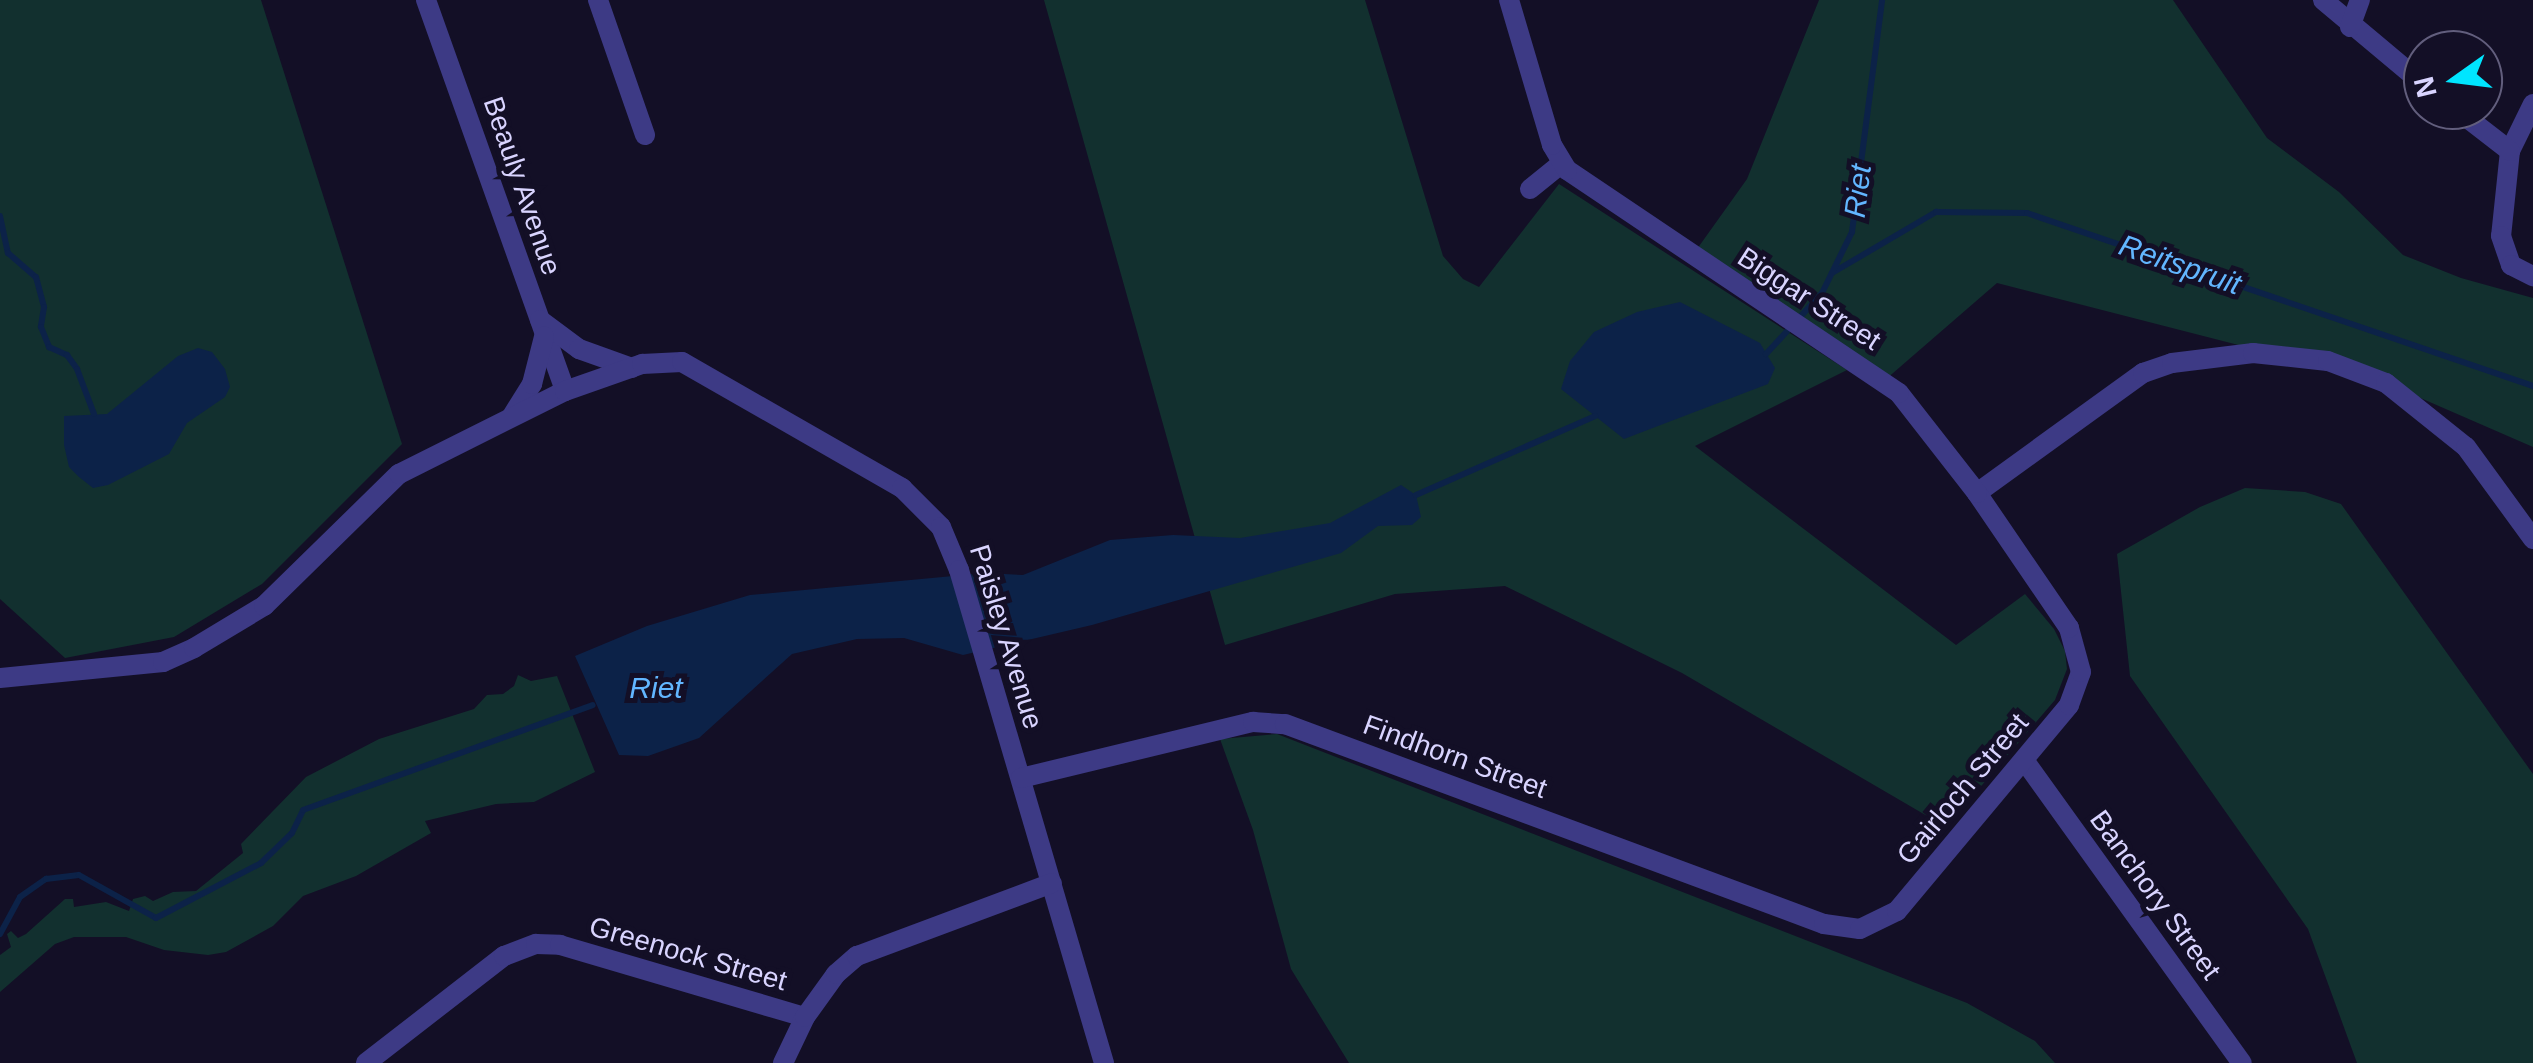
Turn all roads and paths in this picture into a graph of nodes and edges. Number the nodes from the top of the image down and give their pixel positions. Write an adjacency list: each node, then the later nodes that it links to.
1 (598, 0): 10 (street)
2 (1510, 0): 12 (street)
3 (2323, 0): 6 (street)
4 (2360, 0): 6 (street)
5 (431, 1): 15 (street, Beauly Avenue)
6 (2350, 27): 7 (street)
7 (2403, 68)
8 (2533, 104): 11 (street)
9 (2483, 130): 11 (street)
10 (645, 134)
11 (2510, 151): 14 (street)
12 (1562, 163): 13 (street); 19 (street, Biggar Street)
13 (1530, 189)
14 (2526, 274)
15 (542, 327): 16 (street); 17 (street, Beauly Avenue); 18 (street)
16 (632, 368): 17 (street, Paisley Avenue); 24 (street, Paisley Avenue)
17 (565, 391): 18 (street, Paisley Avenue)
18 (511, 418): 22 (street, Paisley Avenue)
19 (1977, 493): 20 (street); 21 (street, Biggar Street)
20 (2533, 539)
21 (2081, 663): 23 (street, Gairloch Street)
22 (0, 678)
23 (2024, 760): 26 (street, Gairloch Street); 31 (street, Banchory Street)
24 (1022, 778): 25 (street, Paisley Avenue); 26 (street, Findhorn Street)
25 (1052, 883): 27 (street, Greenock Street); 30 (street, Paisley Avenue)
26 (1860, 929)
27 (805, 1017): 28 (street, Greenock Street); 29 (street)
28 (366, 1063)
29 (782, 1063)
30 (1104, 1063)
31 (2242, 1063)

